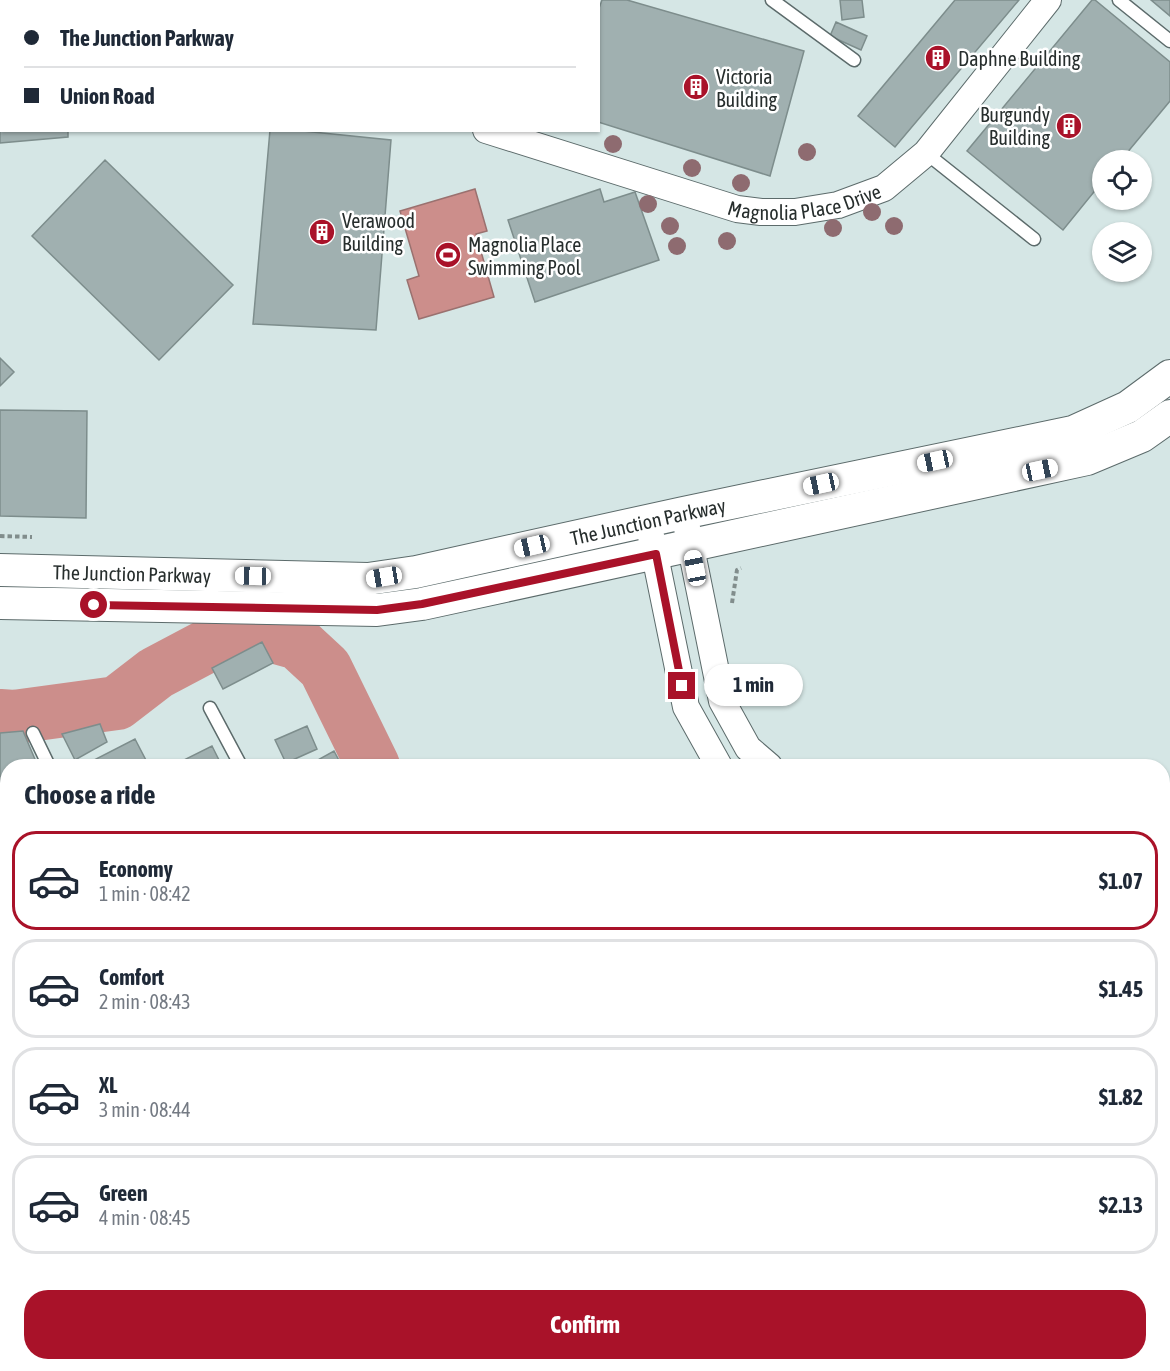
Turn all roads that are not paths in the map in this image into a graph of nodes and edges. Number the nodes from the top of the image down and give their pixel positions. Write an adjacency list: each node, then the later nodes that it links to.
1 (772, 0): 5 (lane)
2 (1048, 0): 8 (street, Magnolia Place Drive)
3 (1119, 0): 4 (lane)
4 (1170, 41)
5 (854, 60)
6 (498, 132): 7 (street, Magnolia Place Drive)
7 (522, 136): 8 (street, Magnolia Place Drive)
8 (926, 153): 9 (lane)
9 (1034, 239)
10 (1170, 376): 12 (street, The Junction Parkway)
11 (1170, 416): 14 (street, The Junction Parkway)
12 (683, 513): 13 (street, The Junction Parkway); 14 (street)
13 (648, 521): 15 (street); 16 (street, The Junction Parkway)
14 (691, 546): 15 (street, The Junction Parkway); 23 (street)
15 (656, 554): 17 (street, The Junction Parkway); 22 (street)
16 (0, 570)
17 (0, 603)
18 (210, 708): 21 (lane)
19 (33, 733): 20 (lane)
20 (46, 759)
21 (237, 759)
22 (715, 759)
23 (761, 759)

